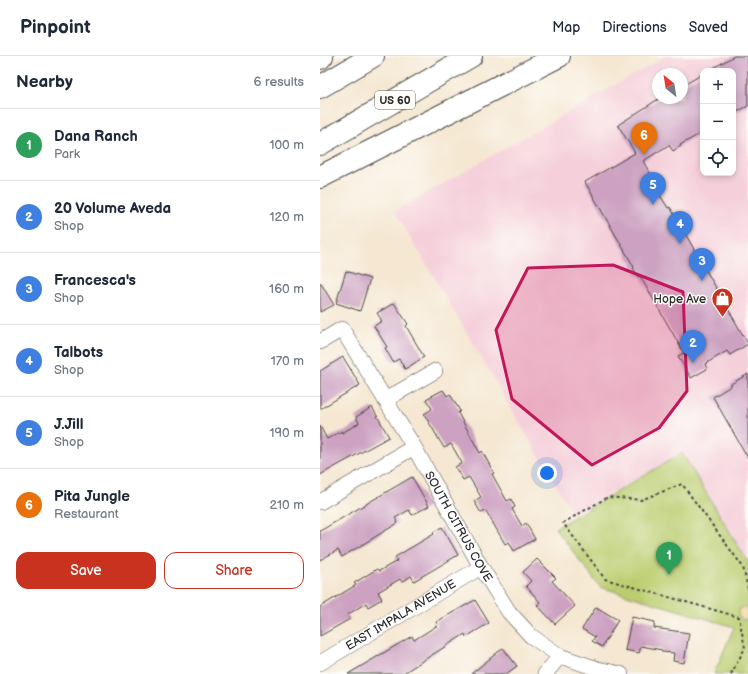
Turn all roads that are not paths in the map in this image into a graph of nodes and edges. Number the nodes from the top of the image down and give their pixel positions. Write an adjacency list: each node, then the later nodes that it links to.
1 (322, 56): 5 (highway)
2 (373, 56): 6 (highway)
3 (471, 56): 7 (highway, US 60)
4 (559, 56): 8 (highway)
5 (320, 58)
6 (320, 87)
7 (320, 144)
8 (320, 177)
9 (320, 342): 11 (street, SOUTH CITRUS COVE)
10 (435, 371): 11 (street)
11 (385, 400): 12 (street, SOUTH CITRUS COVE)
12 (414, 447): 13 (street); 14 (street, SOUTH CITRUS COVE)
13 (320, 502)
14 (481, 567): 15 (street, SOUTH CITRUS COVE); 16 (street, EAST IMPALA AVENUE)
15 (560, 656): 17 (street); 18 (street, SOUTH CITRUS COVE)
16 (320, 663)
17 (545, 674)
18 (621, 674)

